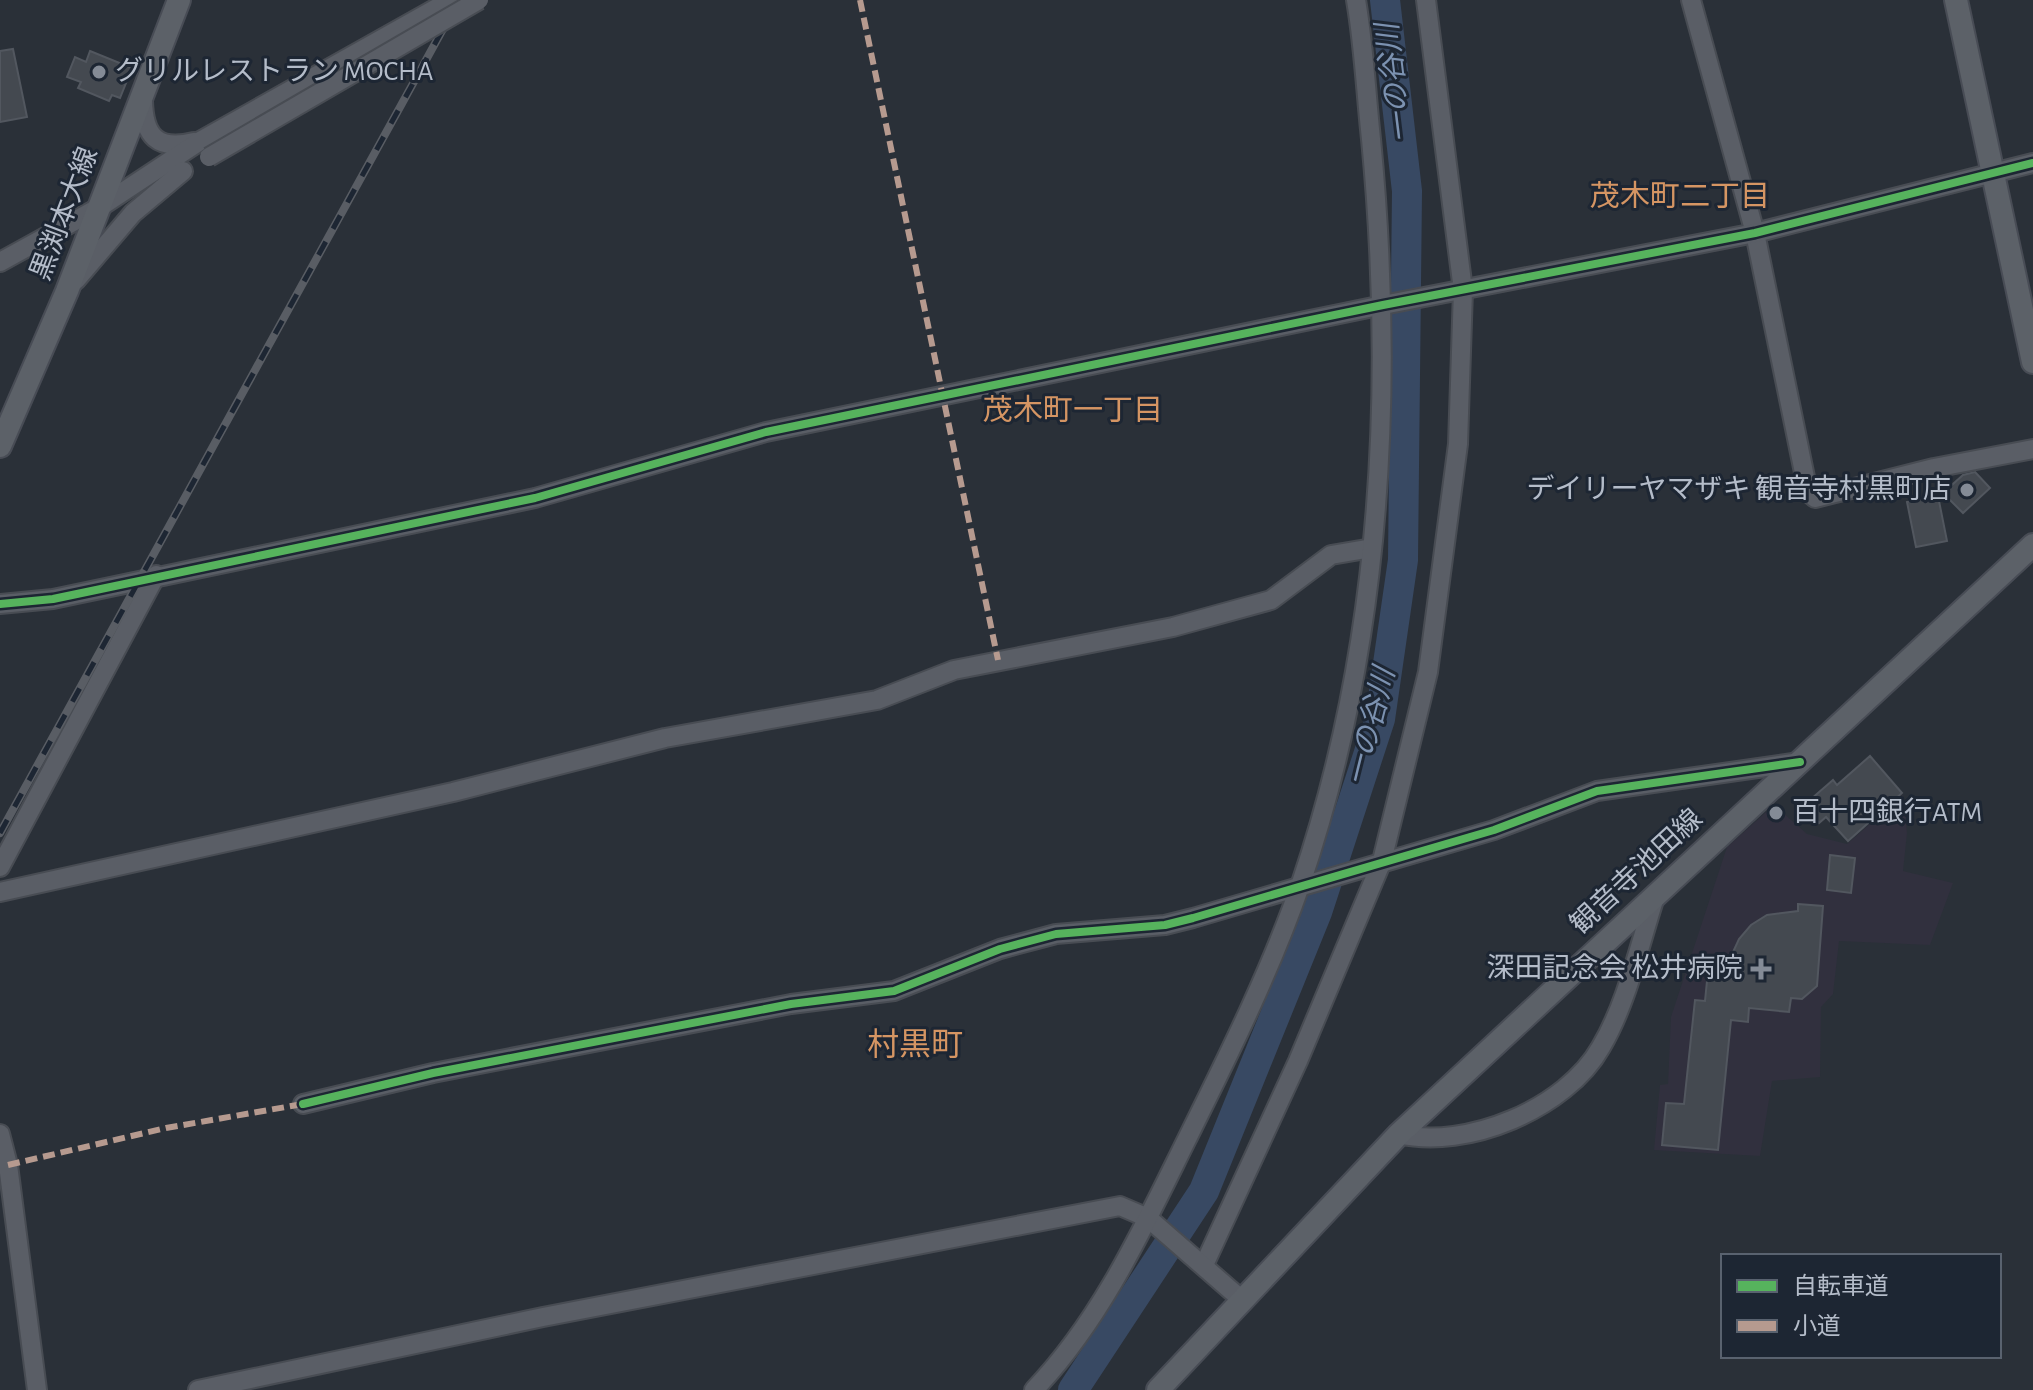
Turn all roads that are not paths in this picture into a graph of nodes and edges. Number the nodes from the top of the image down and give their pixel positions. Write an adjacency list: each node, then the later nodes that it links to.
1 (179, 0): 8 (main road, 黒渕本大線)
2 (451, 0): 9 (street)
3 (479, 0): 9 (street, bridge)
4 (1356, 0): 20 (street)
5 (1426, 0): 18 (street)
6 (1691, 0): 16 (street)
7 (1956, 0): 13 (main road)
8 (143, 96): 9 (street); 10 (main road, 黒渕本大線)
9 (205, 149): 12 (street); 14 (street)
10 (121, 152): 14 (street); 15 (main road, 黒渕本大線)
11 (2033, 163): 13 (street)
12 (183, 171): 15 (street); 19 (street)
13 (1993, 172): 16 (street); 21 (main road)
14 (139, 181): 15 (street)
15 (100, 207): 17 (street); 19 (main road, 黒渕本大線)
16 (1755, 233): 18 (street); 23 (street)
17 (0, 262)
18 (1463, 290): 20 (street); 29 (street)
19 (67, 291): 22 (main road, 黒渕本大線)
20 (1383, 305): 25 (street); 26 (street)
21 (2033, 362)
22 (0, 446)
23 (2033, 449)
24 (2033, 545): 28 (main road, 観音寺池田線)
25 (1372, 548): 31 (street); 32 (street)
26 (156, 575): 27 (street); 30 (street)
27 (0, 604)
28 (1800, 762): 29 (street); 33 (main road, 観音寺池田線)
29 (1382, 861): 31 (street); 38 (street)
30 (0, 867)
31 (1300, 884): 34 (street); 37 (street)
32 (0, 892)
33 (1655, 897): 36 (main road, 観音寺池田線); 36 (street)
34 (303, 1104)
35 (0, 1134): 40 (street)
36 (1399, 1134): 39 (main road, 観音寺池田線)
37 (1148, 1218): 38 (street); 41 (street); 42 (street)
38 (1204, 1265): 39 (street)
39 (1242, 1300): 43 (main road, 観音寺池田線)
40 (37, 1390)
41 (198, 1390)
42 (1034, 1390)
43 (1158, 1390)

